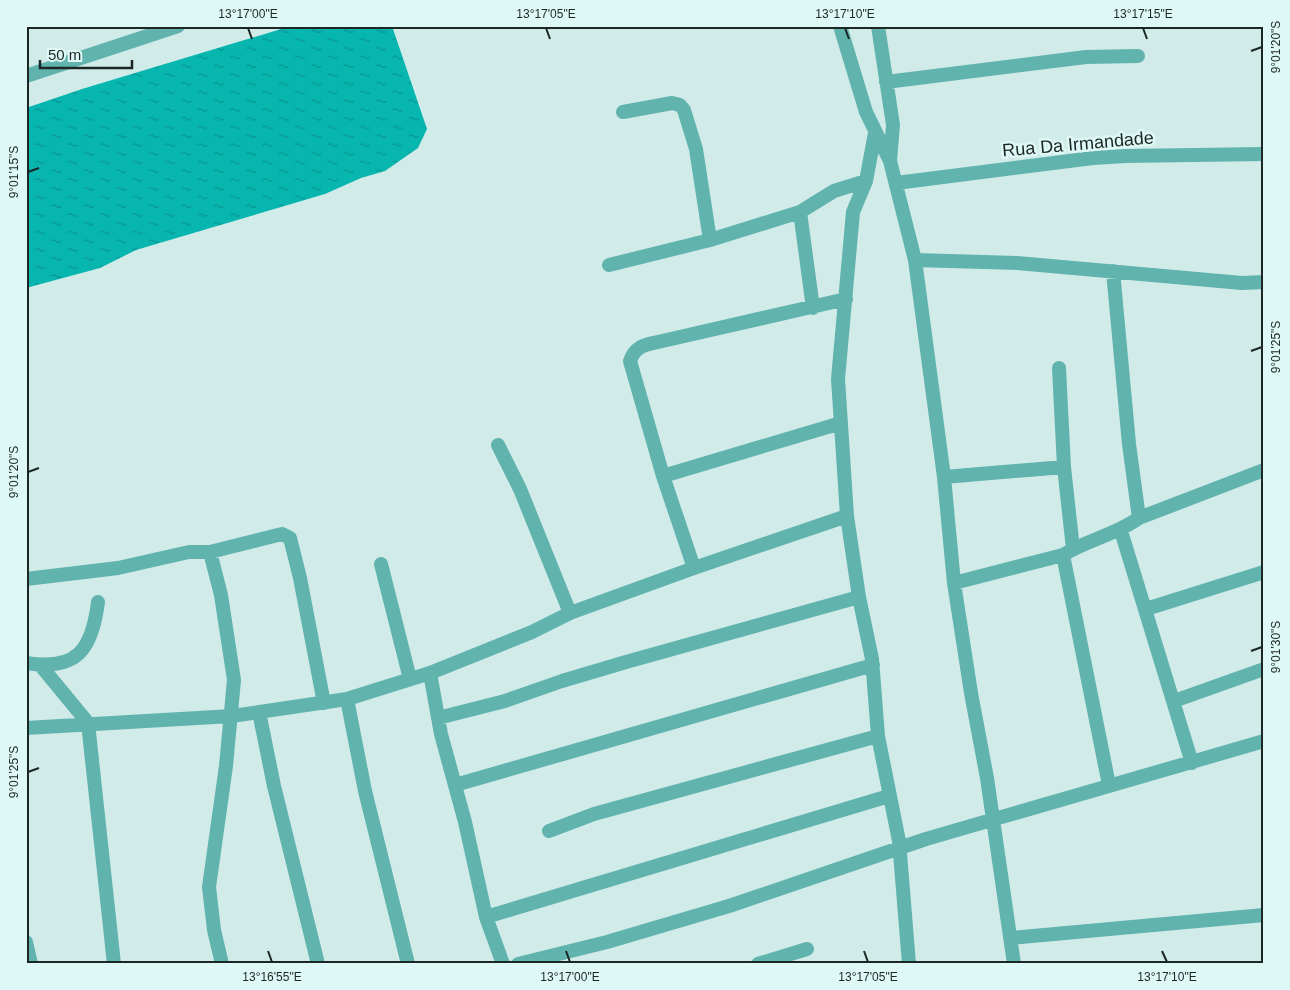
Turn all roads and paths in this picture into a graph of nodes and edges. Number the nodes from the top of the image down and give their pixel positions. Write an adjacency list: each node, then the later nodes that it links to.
1 (178, 26): 5 (street)
2 (840, 26): 8 (street)
3 (878, 26): 6 (street)
4 (1138, 56): 6 (street)
5 (26, 76)
6 (886, 82): 10 (street)
7 (624, 112): 14 (street)
8 (875, 133): 10 (street); 11 (street)
9 (1264, 154): 12 (street, Rua Da Irmandade)
10 (890, 161): 12 (street)
11 (866, 181): 13 (street); 19 (street)
12 (896, 183): 15 (street)
13 (800, 212): 14 (street); 20 (street)
14 (710, 240): 16 (street)
15 (915, 260): 17 (street); 27 (street)
16 (609, 265)
17 (1113, 271): 18 (street); 29 (street)
18 (1264, 282)
19 (846, 299): 20 (street); 22 (street)
20 (813, 308): 26 (street)
21 (1060, 368): 24 (street)
22 (841, 423): 26 (street); 28 (street)
23 (498, 445): 41 (street)
24 (1064, 467): 27 (street); 32 (street)
25 (1264, 470): 29 (street)
26 (663, 476): 34 (street)
27 (944, 477): 37 (street)
28 (847, 516): 34 (street); 38 (street)
29 (1139, 518): 30 (street)
30 (1121, 531): 32 (street); 40 (street)
31 (210, 552): 36 (street); 50 (street); 52 (street)
32 (1068, 552): 37 (street); 60 (street)
33 (381, 564): 47 (street)
34 (694, 568): 41 (street)
35 (1264, 572): 40 (street)
36 (26, 579)
37 (954, 583): 62 (street)
38 (859, 598): 43 (street); 53 (street)
39 (98, 602): 44 (street)
40 (1146, 609): 49 (street)
41 (570, 613): 46 (street)
42 (26, 663): 44 (street)
43 (873, 665): 56 (street); 59 (street)
44 (41, 666): 54 (street)
45 (1264, 668): 49 (street)
46 (430, 674): 47 (street); 53 (street)
47 (410, 679): 48 (street)
48 (347, 699): 50 (street); 74 (street)
49 (1174, 701): 58 (street)
50 (324, 703): 51 (street)
51 (259, 712): 52 (street); 73 (street)
52 (232, 716): 54 (street); 72 (street)
53 (438, 718): 59 (street)
54 (88, 723): 55 (street); 71 (street)
55 (26, 728)
56 (878, 736): 61 (street); 63 (street)
57 (1264, 741): 58 (street)
58 (1192, 763): 60 (street)
59 (455, 784): 66 (street)
60 (1109, 786): 62 (street)
61 (889, 796): 64 (street); 66 (street)
62 (994, 821): 64 (street); 67 (street)
63 (549, 830)
64 (900, 850): 76 (street); 78 (street)
65 (1264, 914): 67 (street)
66 (486, 917): 75 (street)
67 (1011, 938): 79 (street)
68 (26, 942): 70 (street)
69 (807, 949): 77 (street)
70 (31, 964)
71 (114, 964)
72 (222, 964)
73 (318, 964)
74 (408, 964)
75 (503, 964)
76 (518, 964)
77 (758, 964)
78 (909, 964)
79 (1014, 964)

